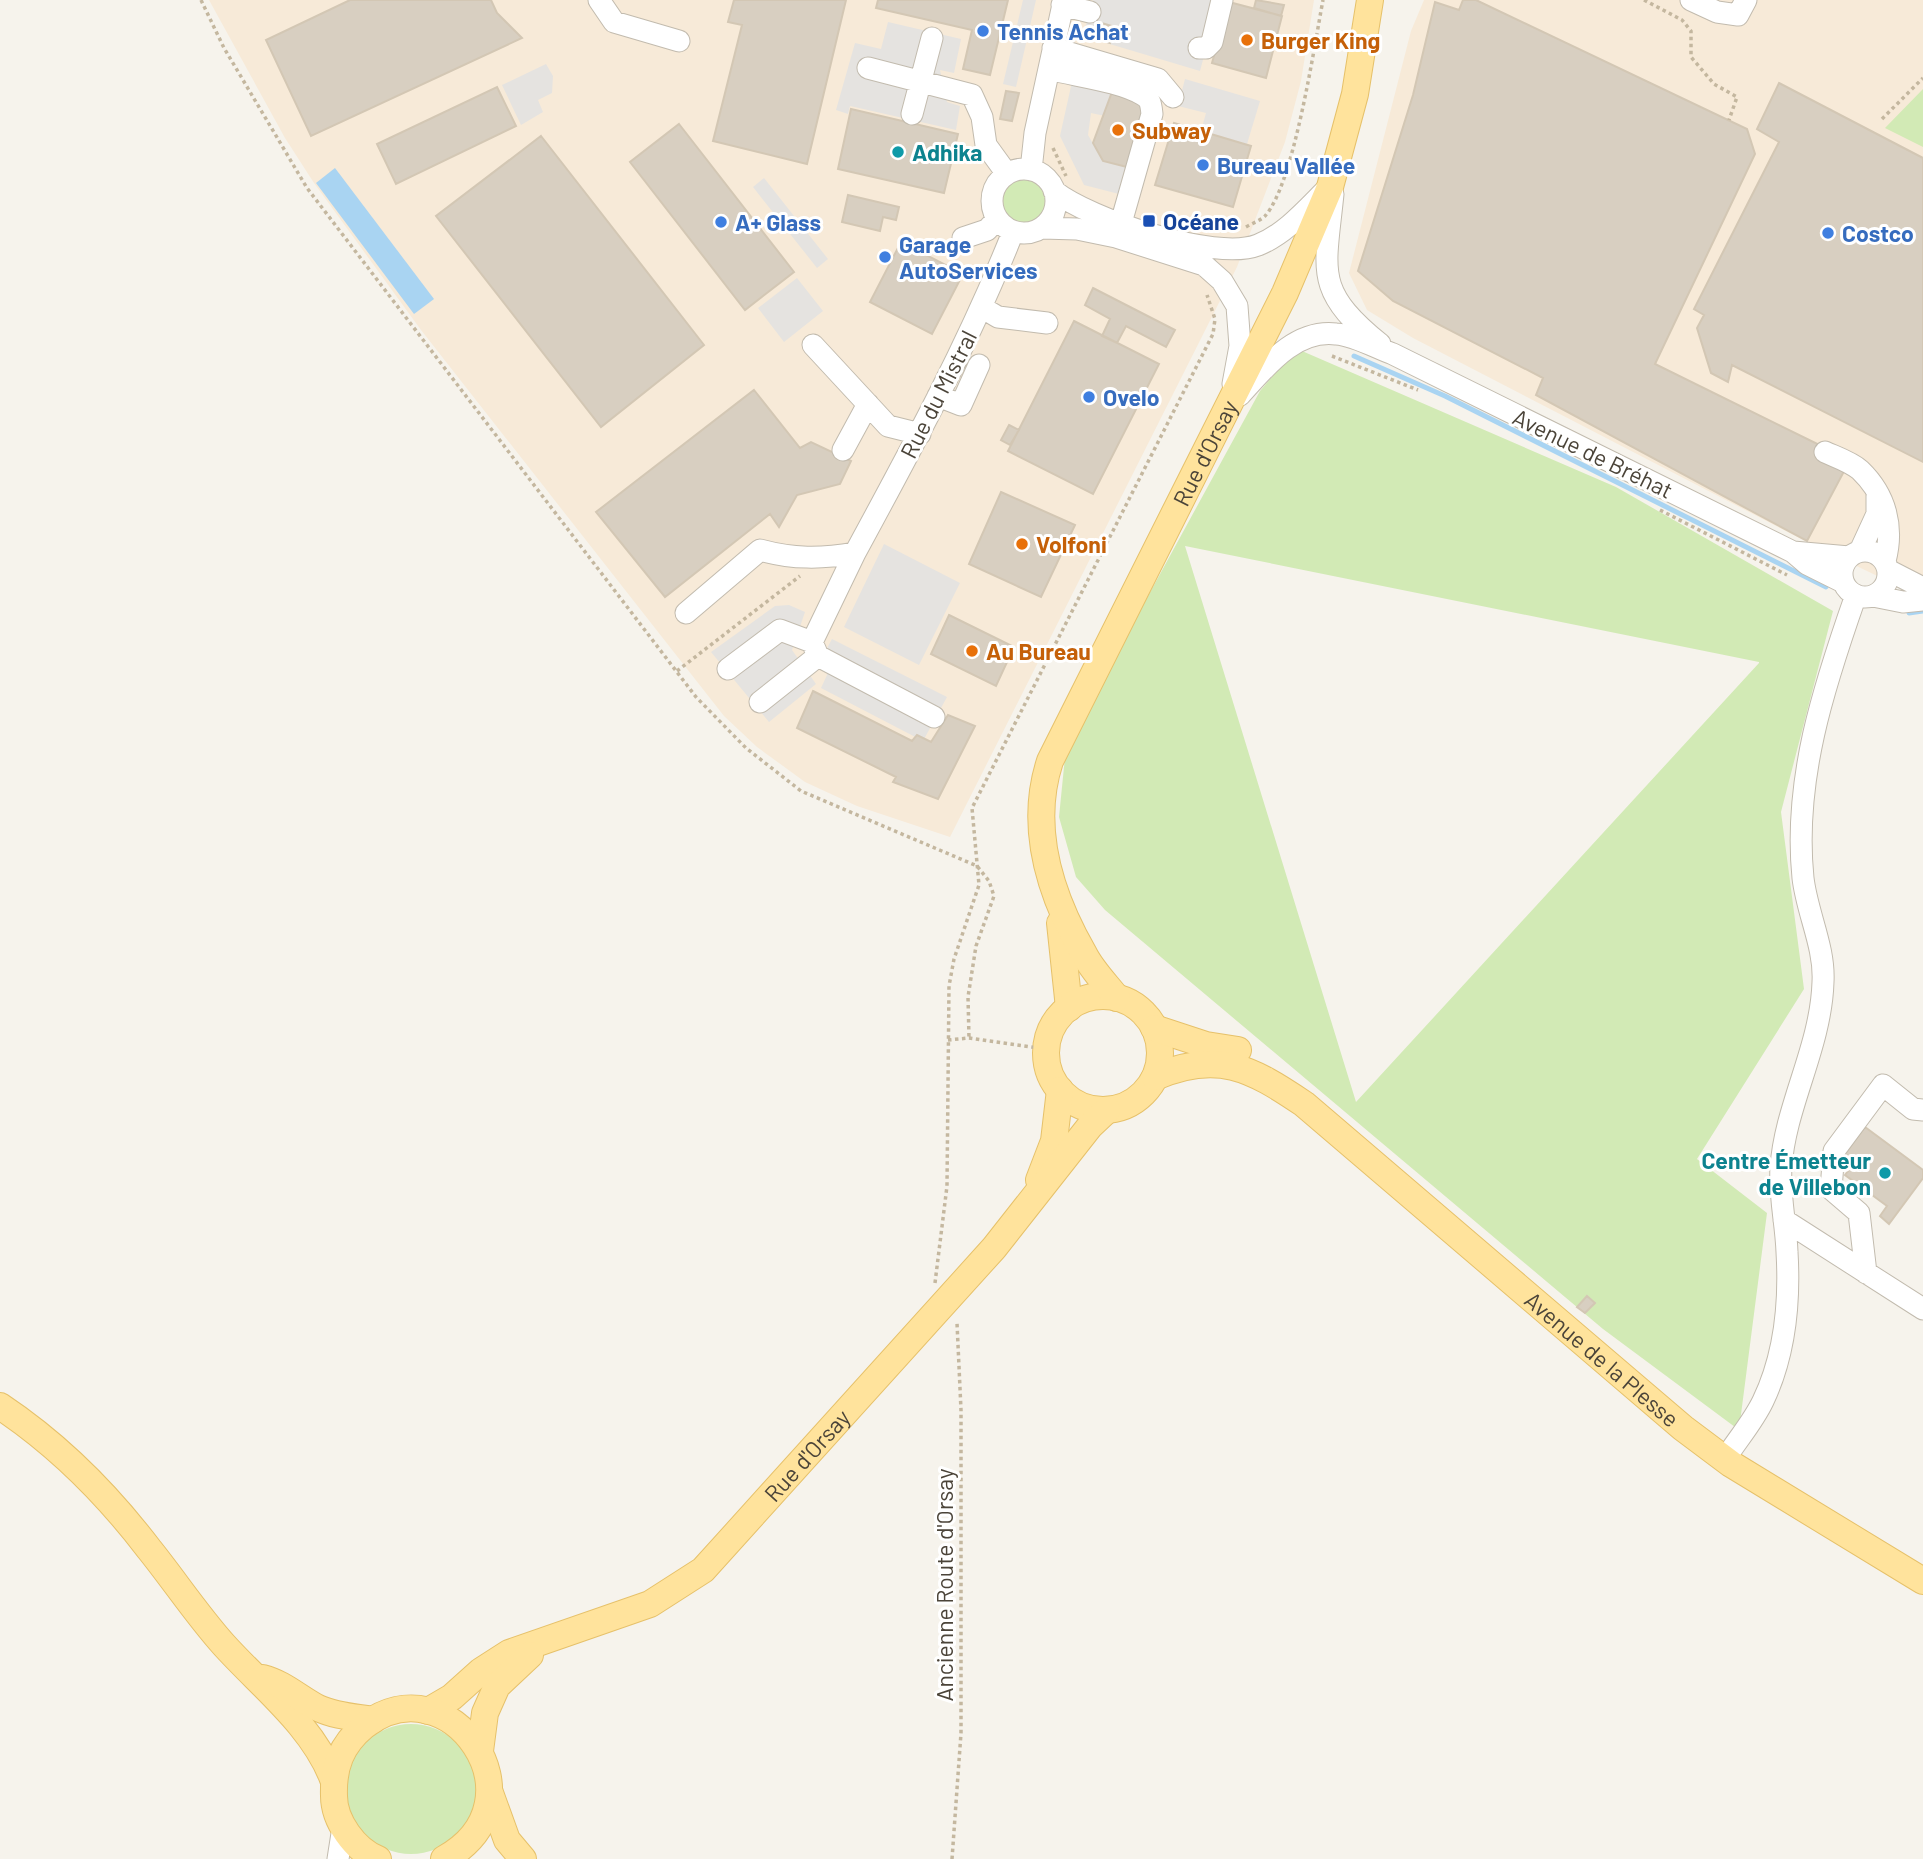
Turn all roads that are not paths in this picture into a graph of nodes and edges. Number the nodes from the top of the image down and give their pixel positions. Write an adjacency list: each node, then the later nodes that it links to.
1 (599, 0): 9 (street)
2 (1222, 0): 10 (street)
3 (1370, 0): 18 (main road, Rue d'Orsay)
4 (1691, 0): 5 (street)
5 (1746, 0)
6 (1063, 3): 7 (street); 11 (street)
7 (1090, 12)
8 (932, 38): 13 (street)
9 (679, 41)
10 (1199, 48)
11 (1051, 59): 14 (street); 16 (street); 20 (street)
12 (868, 68): 13 (street)
13 (920, 81): 15 (street); 17 (street)
14 (1173, 97)
15 (912, 114)
16 (1031, 170): 17 (street); 19 (street)
17 (1007, 174): 21 (street)
18 (1333, 177): 20 (street); 27 (street, Avenue de Bréhat); 31 (main road, Rue d'Orsay)
19 (1061, 185): 20 (street); 22 (street)
20 (1121, 223)
21 (1005, 225): 22 (street); 23 (street); 24 (street, Rue du Mistral)
22 (1042, 228): 31 (street)
23 (963, 238)
24 (981, 307): 25 (street); 29 (street, Rue du Mistral)
25 (1047, 323)
26 (813, 345): 30 (street)
27 (1393, 354): 31 (street, Avenue de Bréhat); 36 (street, Avenue de Bréhat)
28 (979, 365): 29 (street)
29 (938, 396): 32 (street, Rue du Mistral)
30 (868, 404): 32 (street); 33 (street)
31 (1229, 407): 48 (main road, Rue d'Orsay)
32 (920, 434): 37 (street, Rue du Mistral)
33 (843, 450)
34 (1825, 452): 35 (street)
35 (1877, 494): 38 (street); 39 (street)
36 (1793, 552): 38 (street, Avenue de Bréhat); 41 (street, Avenue de Bréhat)
37 (855, 553): 43 (street); 44 (street, Rue du Mistral)
38 (1854, 554): 39 (street); 41 (street)
39 (1887, 566): 40 (street); 41 (street)
40 (1923, 588)
41 (1857, 591): 42 (street, Avenue de Bréhat); 58 (street)
42 (1923, 600)
43 (686, 614)
44 (815, 649): 45 (street); 46 (street); 47 (street)
45 (728, 669)
46 (760, 702)
47 (934, 717)
48 (1056, 897): 49 (main road, Rue d'Orsay); 50 (main road, Rue d'Orsay)
49 (1117, 998): 50 (main road); 51 (main road)
50 (1069, 1007): 53 (main road)
51 (1154, 1028): 52 (main road); 54 (main road, Avenue de la Plesse)
52 (1155, 1077): 54 (main road, Avenue de la Plesse); 55 (main road)
53 (1060, 1090): 55 (main road); 57 (main road, Rue d'Orsay)
54 (1304, 1104): 62 (main road, Avenue de la Plesse)
55 (1107, 1110): 57 (main road, Rue d'Orsay)
56 (1923, 1110): 59 (street)
57 (1030, 1201): 64 (main road, Rue d'Orsay)
58 (1784, 1220): 59 (street); 62 (street)
59 (1866, 1273): 60 (street)
60 (1923, 1310)
61 (0, 1406): 65 (main road)
62 (1725, 1459): 63 (main road, Avenue de la Plesse)
63 (1923, 1581)
64 (538, 1646): 66 (main road, Rue d'Orsay); 68 (main road)
65 (258, 1676): 67 (main road); 69 (main road)
66 (428, 1711): 67 (main road); 68 (main road)
67 (373, 1720): 69 (main road)
68 (480, 1751): 70 (main road)
69 (333, 1779): 71 (main road)
70 (490, 1793): 72 (main road); 75 (main road)
71 (343, 1827): 73 (street); 74 (main road)
72 (461, 1856)
73 (338, 1859)
74 (378, 1859)
75 (523, 1859)

